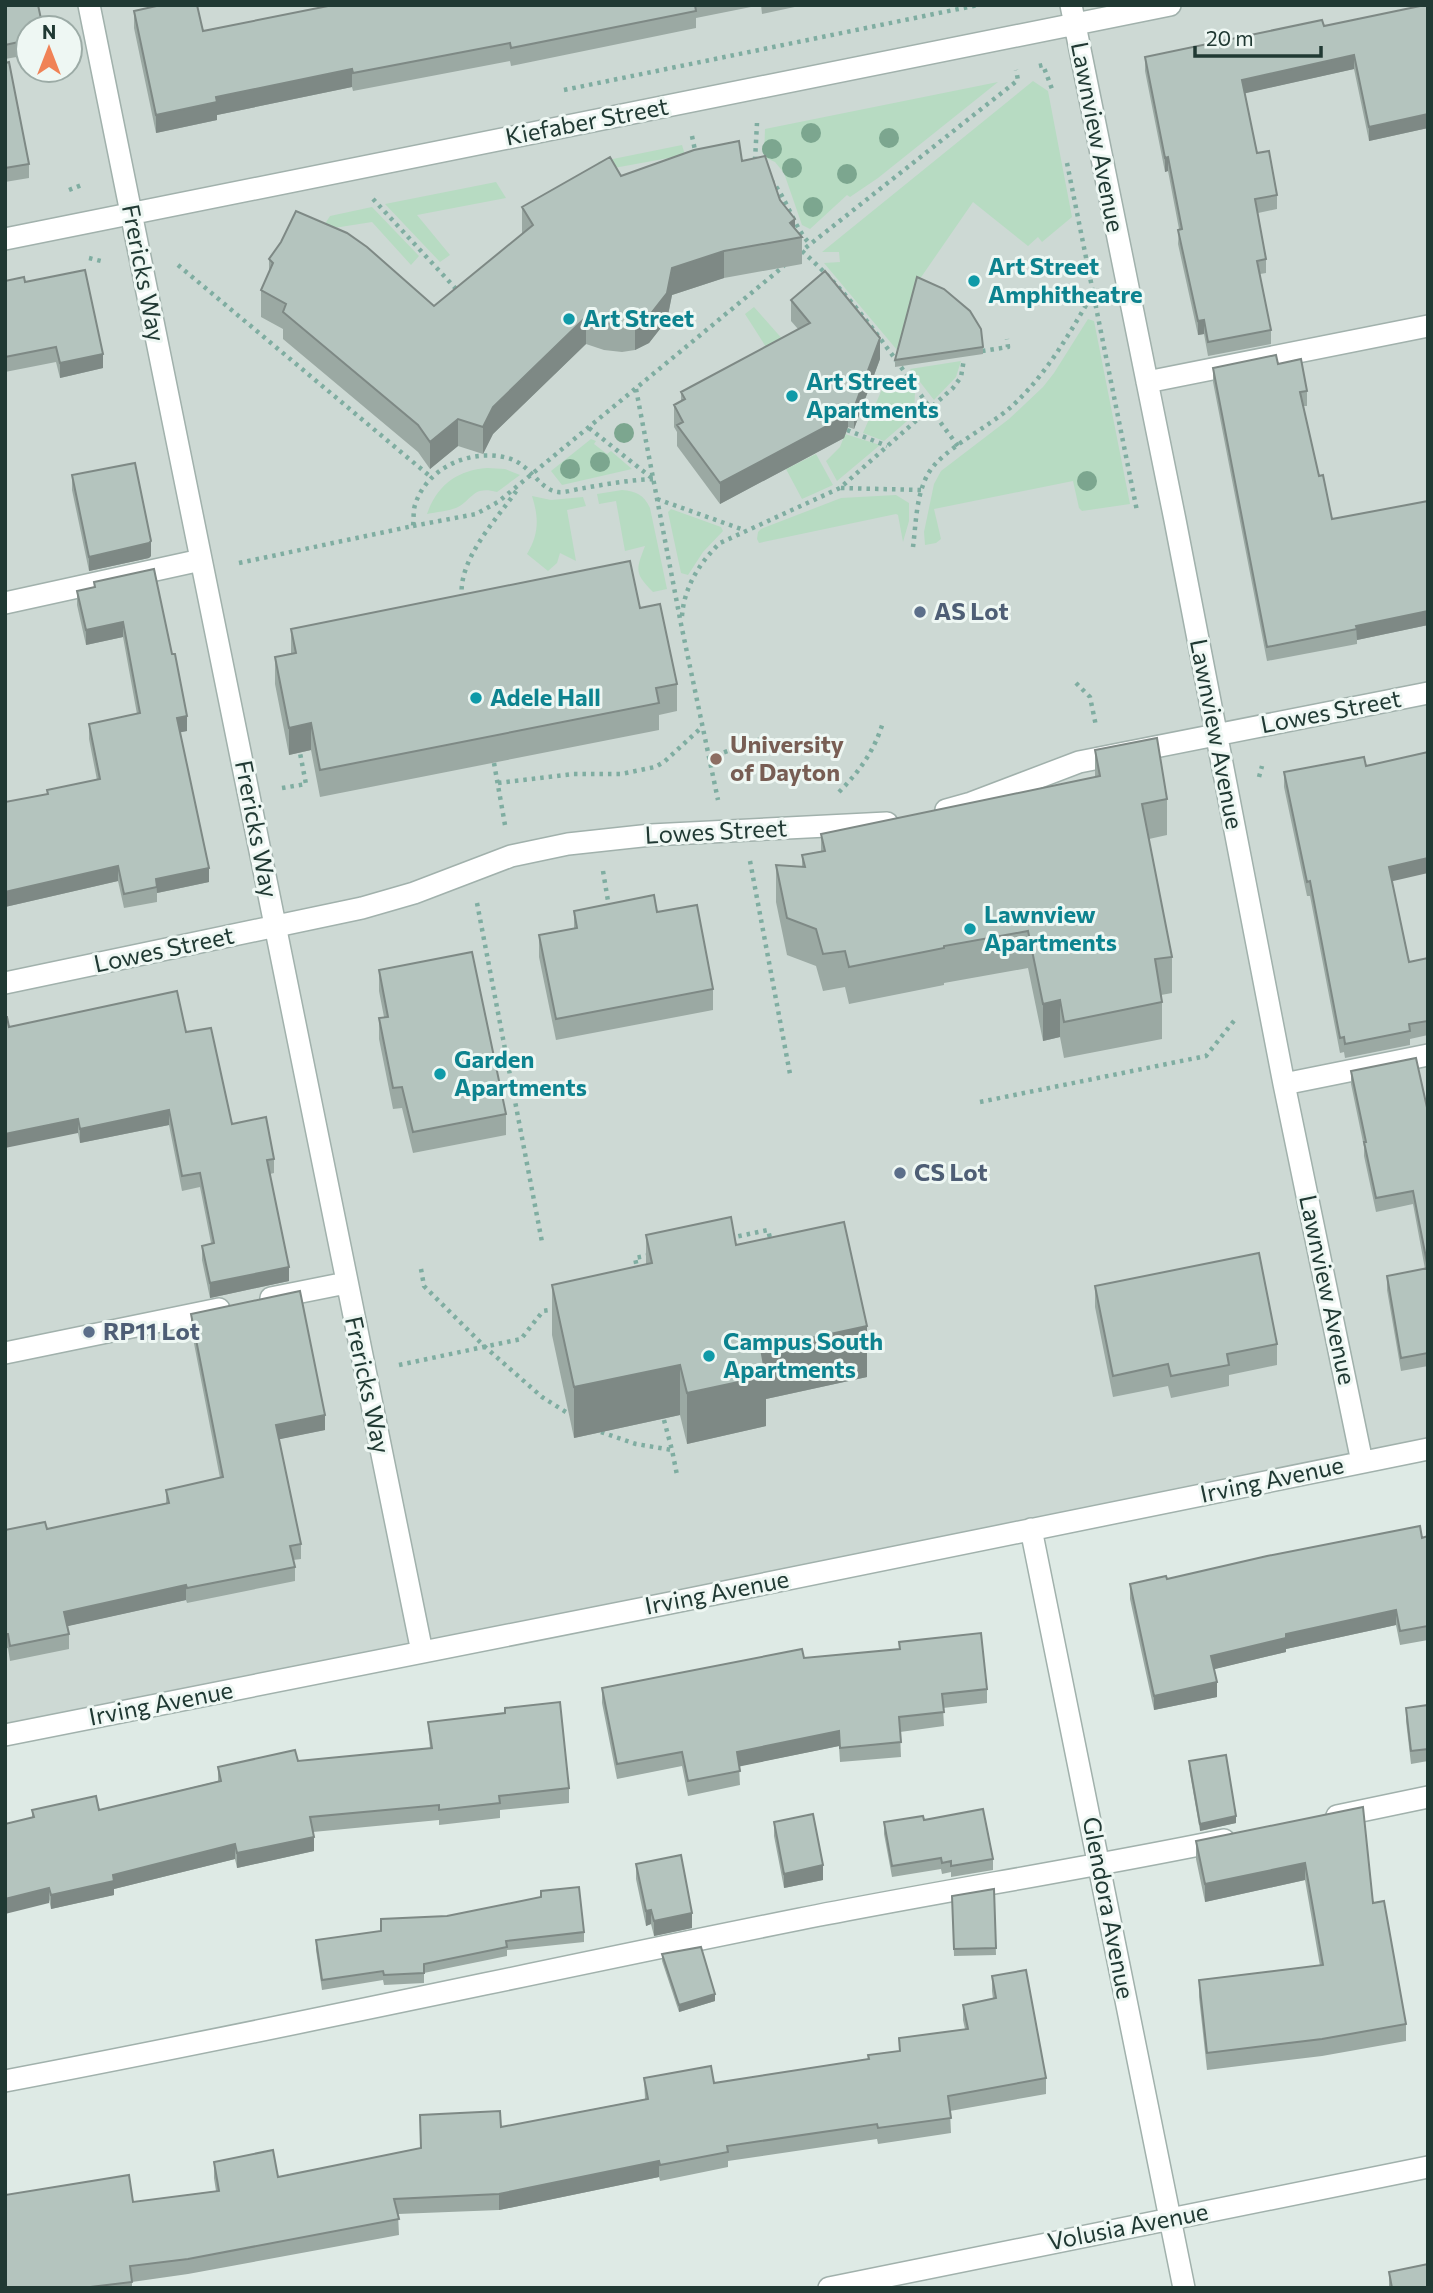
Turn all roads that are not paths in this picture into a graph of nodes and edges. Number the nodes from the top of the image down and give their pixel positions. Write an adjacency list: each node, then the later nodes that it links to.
1 (89, 5): 4 (street, Frericks Way)
2 (1170, 5): 3 (street, Kiefaber Street)
3 (1073, 15): 4 (street, Kiefaber Street); 7 (street, Lawnview Avenue)
4 (132, 213): 5 (street, Kiefaber Street); 8 (street, Frericks Way)
5 (5, 239)
6 (1428, 326): 7 (street)
7 (1147, 382): 11 (street, Lawnview Avenue)
8 (201, 560): 9 (street); 14 (street, Frericks Way)
9 (5, 603)
10 (1428, 693): 11 (street, Lowes Street)
11 (1216, 734): 12 (street, Lowes Street); 17 (street, Lawnview Avenue)
12 (925, 815)
13 (904, 820): 14 (street, Lowes Street)
14 (275, 926): 15 (street, Lowes Street); 18 (street, Frericks Way)
15 (5, 983)
16 (1428, 1055): 17 (street)
17 (1284, 1084): 21 (street, Lawnview Avenue)
18 (346, 1283): 19 (street); 23 (street, Frericks Way)
19 (5, 1353)
20 (1428, 1449): 21 (street, Irving Avenue)
21 (1362, 1462): 22 (street, Irving Avenue)
22 (1031, 1530): 23 (street, Irving Avenue); 28 (street, Glendora Avenue)
23 (422, 1652): 24 (street, Irving Avenue)
24 (5, 1735)
25 (1428, 1797): 26 (street)
26 (1321, 1819)
27 (1241, 1836): 28 (street)
28 (1100, 1865): 29 (street); 31 (street, Glendora Avenue)
29 (5, 2081)
30 (1428, 2167): 31 (street, Volusia Avenue)
31 (1170, 2219): 32 (street, Volusia Avenue); 33 (street, Glendora Avenue)
32 (829, 2288)
33 (1184, 2288)

